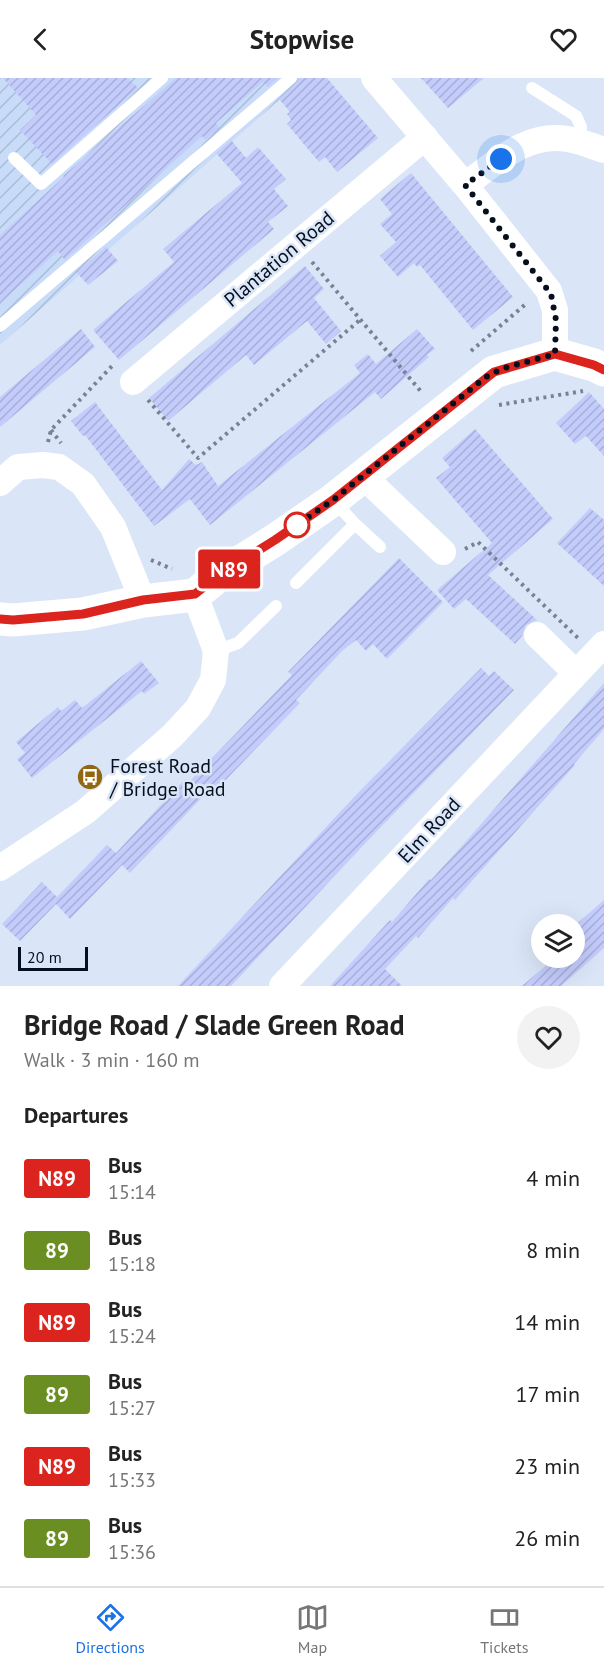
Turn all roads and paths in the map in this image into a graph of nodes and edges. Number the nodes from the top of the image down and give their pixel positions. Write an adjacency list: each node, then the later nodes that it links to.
1 (162, 78): 8 (lane)
2 (291, 78): 13 (lane)
3 (375, 78): 5 (street)
4 (532, 88): 6 (lane)
5 (425, 136): 9 (street); 10 (street, Plantation Road)
6 (578, 142): 7 (street); 9 (street)
7 (604, 150)
8 (14, 158)
9 (465, 185): 14 (street)
10 (296, 243): 12 (path); 17 (street, Plantation Road)
11 (528, 296): 15 (path)
12 (361, 319): 17 (path); 19 (path)
13 (0, 326)
14 (555, 354): 16 (street); 19 (street)
15 (464, 357)
16 (599, 368): 18 (path)
17 (133, 382): 20 (path)
18 (489, 406)
19 (440, 413): 23 (street)
20 (51, 430): 21 (path); 22 (path)
21 (65, 447)
22 (43, 465): 24 (street); 32 (street)
23 (363, 476): 25 (street); 28 (street)
24 (0, 483)
25 (333, 500): 26 (lane); 30 (street)
26 (355, 524): 27 (lane); 31 (lane)
27 (380, 547)
28 (443, 552): 36 (path)
29 (145, 556): 30 (path)
30 (186, 583): 32 (street); 37 (street)
31 (296, 583)
32 (143, 600): 34 (street)
33 (276, 606): 37 (lane)
34 (0, 619)
35 (537, 635): 38 (street)
36 (600, 649): 38 (street, Elm Road)
37 (216, 651): 39 (street)
38 (576, 673): 40 (street, Elm Road)
39 (0, 868)
40 (282, 986)

